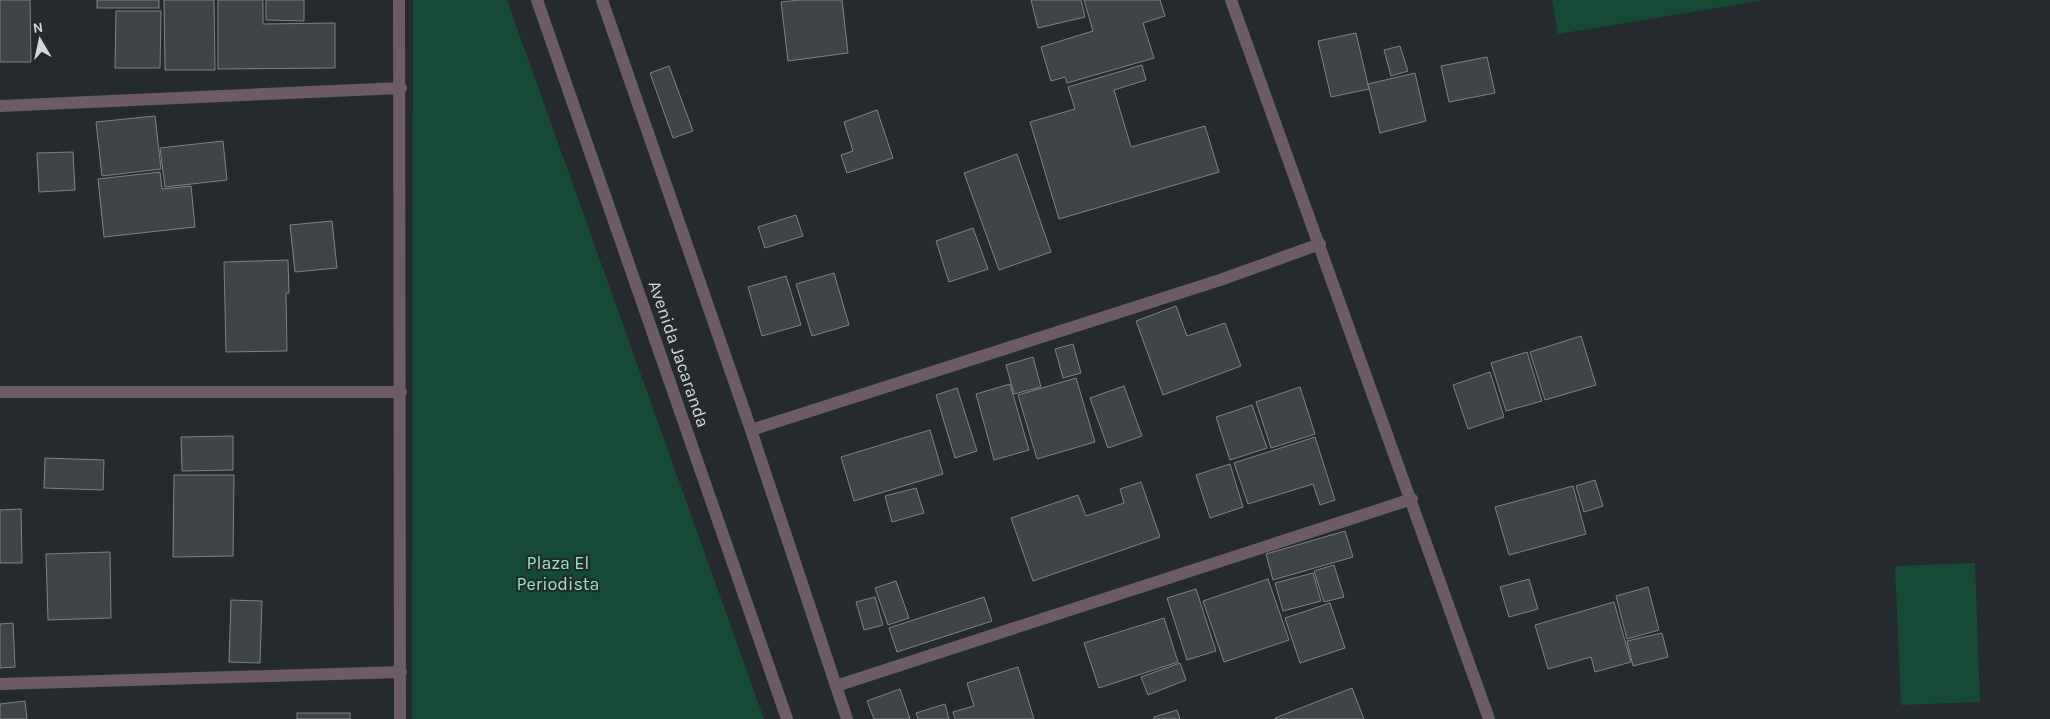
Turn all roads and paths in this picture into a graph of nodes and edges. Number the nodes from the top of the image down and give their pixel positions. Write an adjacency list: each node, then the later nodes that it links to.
1 (399, 0): 5 (street)
2 (537, 0): 16 (street, Avenida Jacaranda)
3 (602, 0): 10 (street)
4 (1231, 0): 7 (street)
5 (401, 88): 6 (street); 9 (street)
6 (0, 106)
7 (1320, 244): 10 (street); 11 (street)
8 (0, 392): 9 (street)
9 (401, 392): 12 (street)
10 (751, 430): 14 (street)
11 (1412, 499): 14 (street); 18 (street)
12 (400, 672): 13 (street); 15 (street)
13 (0, 684)
14 (836, 686): 17 (street)
15 (400, 719)
16 (787, 719)
17 (847, 719)
18 (1489, 719)

